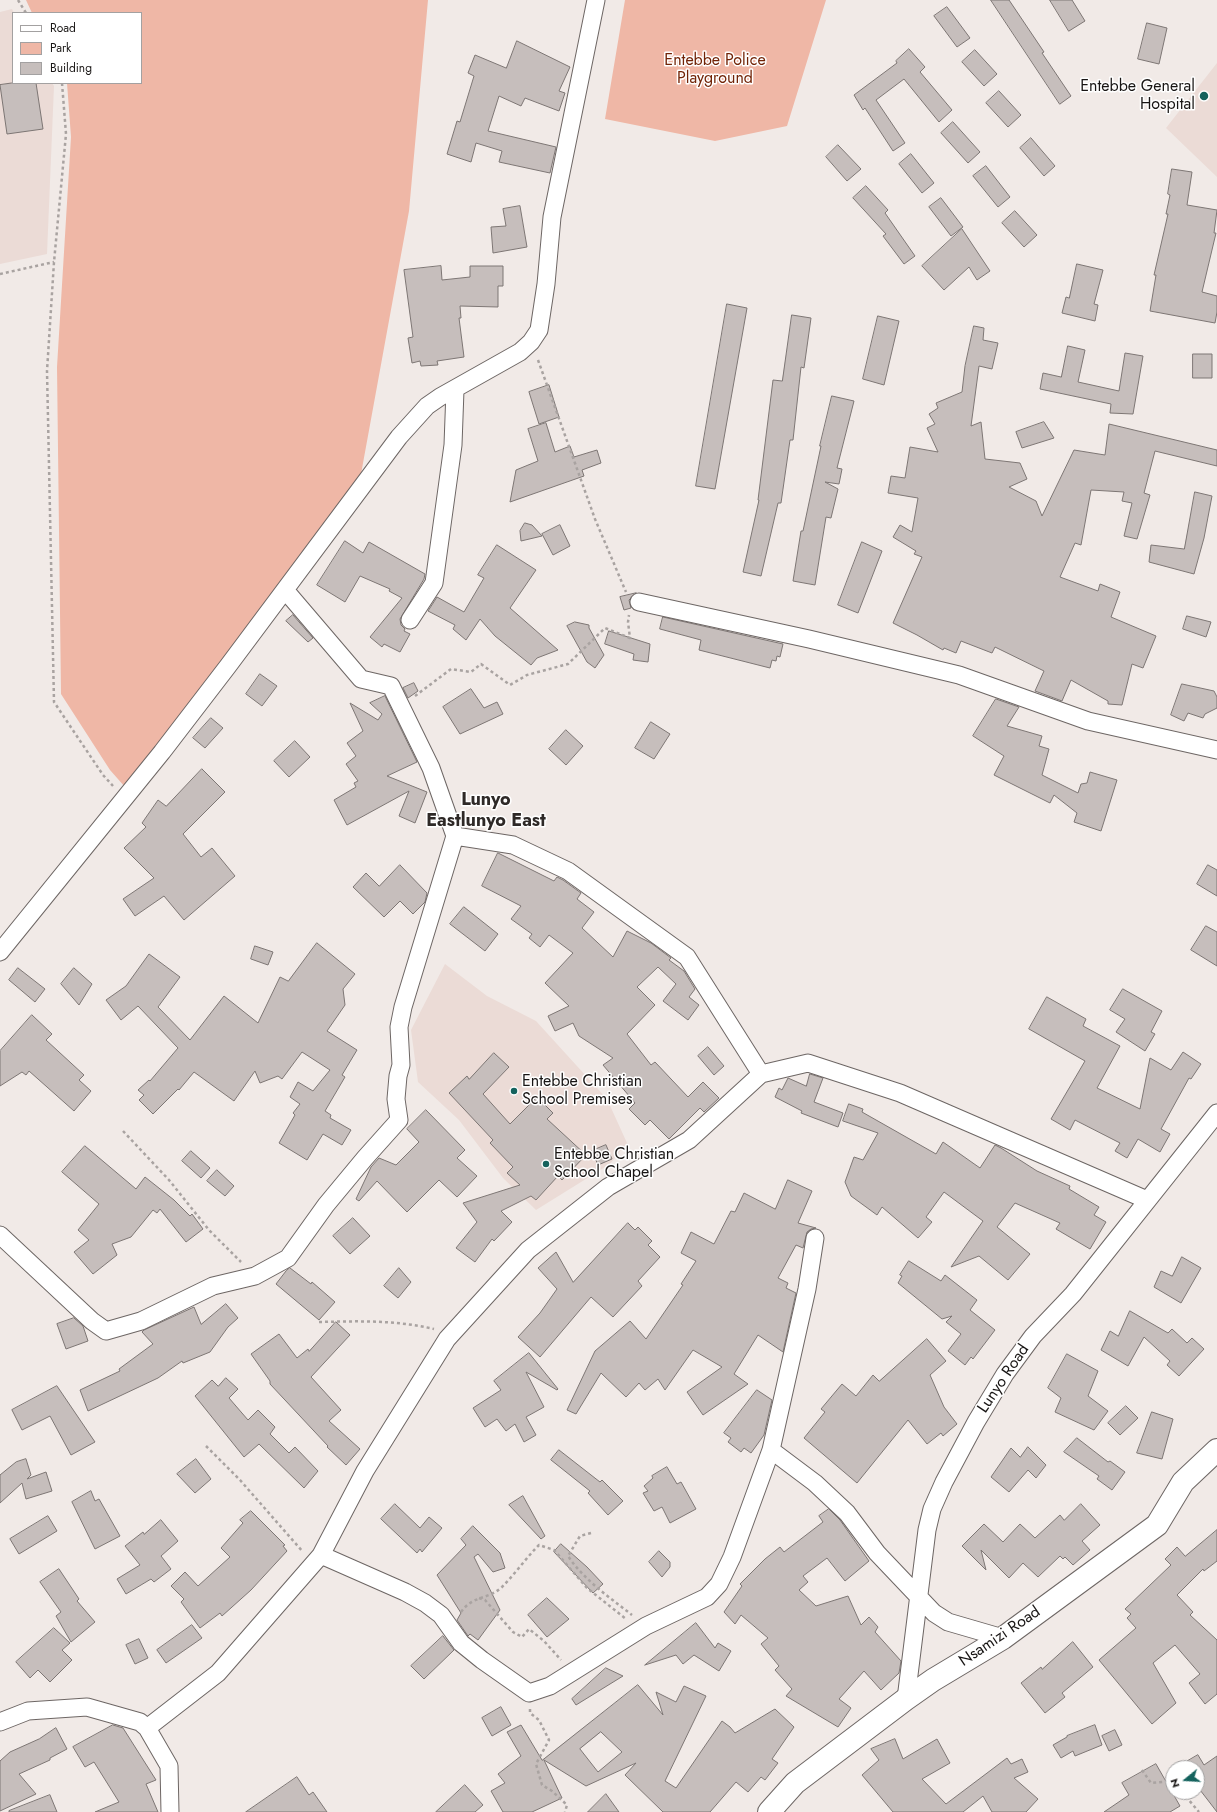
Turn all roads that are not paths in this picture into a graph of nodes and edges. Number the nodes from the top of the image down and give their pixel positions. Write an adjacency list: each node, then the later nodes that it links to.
1 (596, 0): 2 (street)
2 (455, 390): 3 (street); 5 (street)
3 (285, 590): 7 (street); 8 (street)
4 (632, 602): 6 (street)
5 (410, 620)
6 (1217, 750)
7 (455, 836): 9 (street); 12 (street)
8 (0, 952)
9 (761, 1074): 11 (street); 16 (street)
10 (1217, 1113): 11 (street, Lunyo Road)
11 (1148, 1200): 17 (street, Lunyo Road)
12 (0, 1236)
13 (815, 1238): 14 (street)
14 (771, 1450): 16 (street); 17 (street)
15 (1217, 1450): 18 (street, Nsamizi Road)
16 (317, 1560): 21 (street)
17 (920, 1599): 18 (street); 19 (street, Lunyo Road)
18 (1002, 1638): 19 (street, Nsamizi Road)
19 (906, 1699): 23 (street, Nsamizi Road)
20 (0, 1722): 21 (street)
21 (147, 1728): 22 (street)
22 (170, 1812)
23 (770, 1812)

